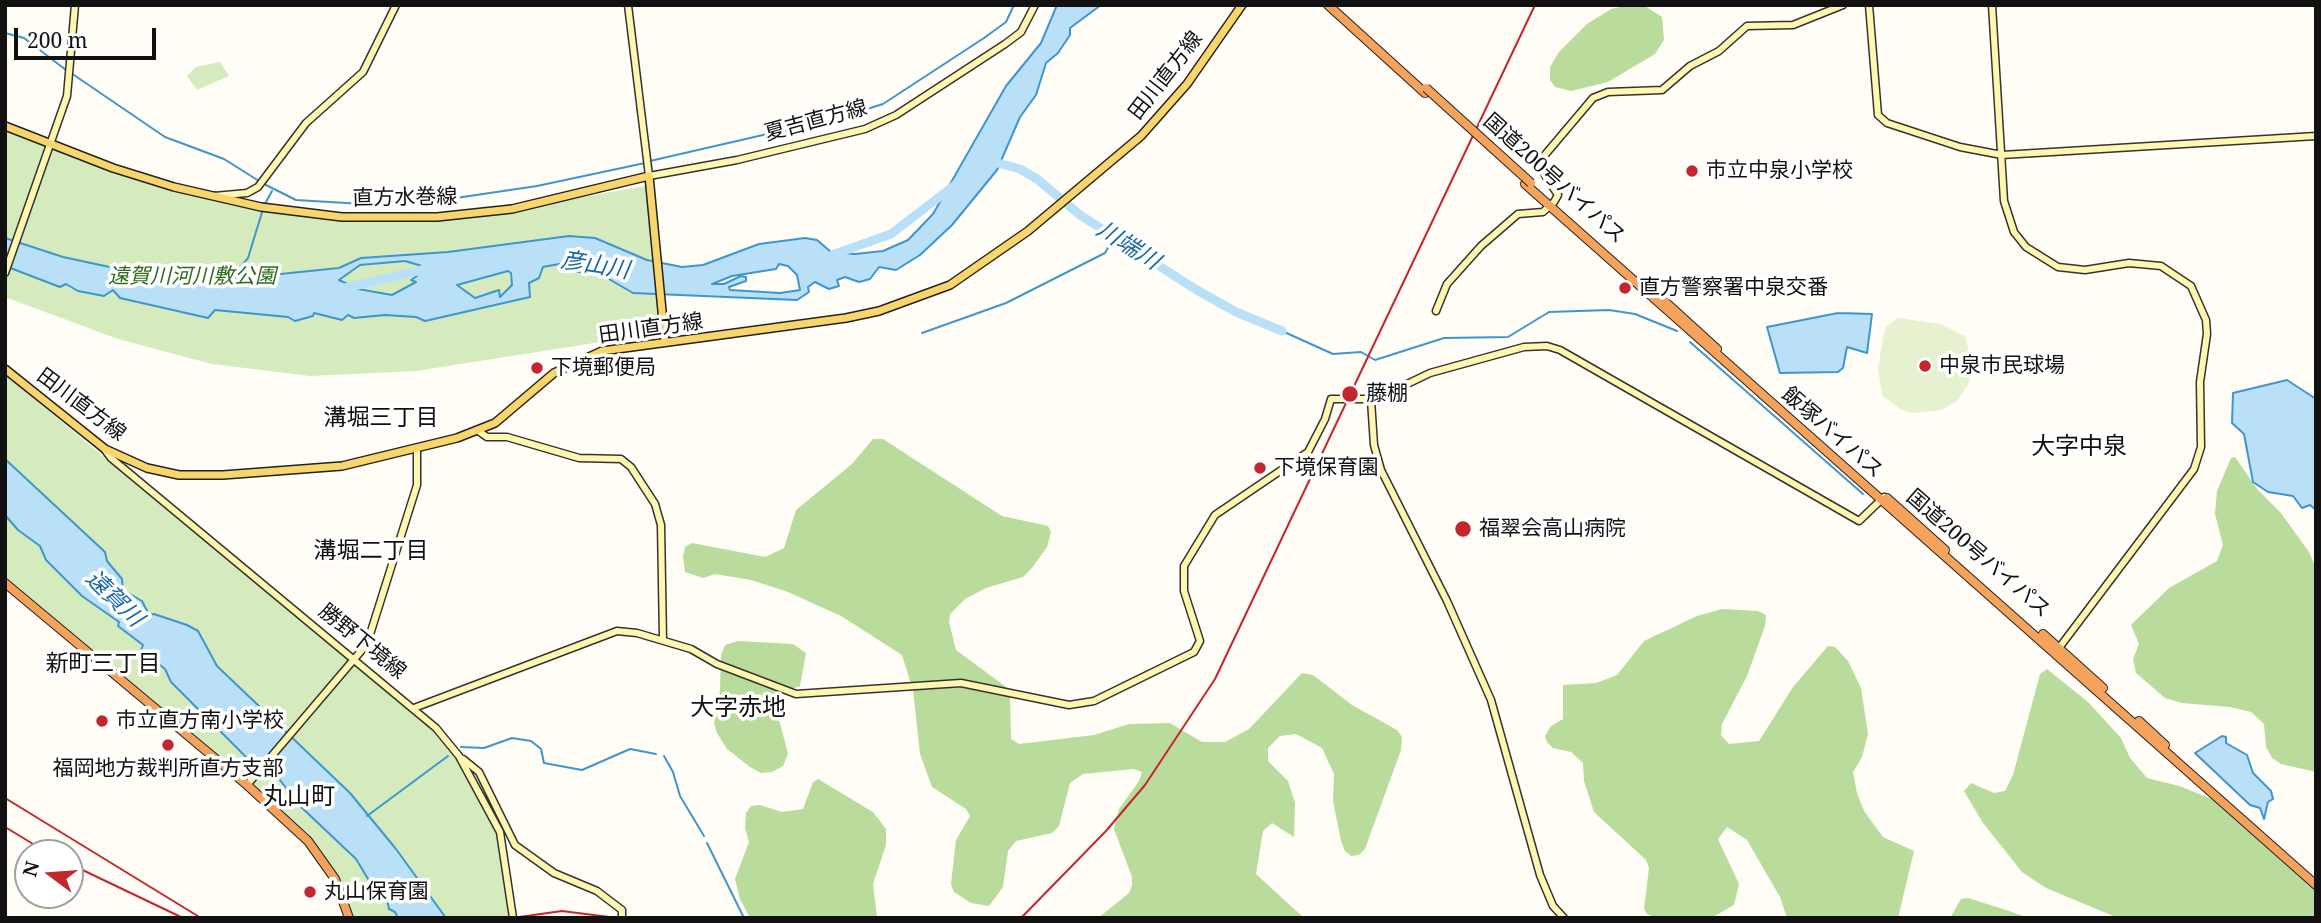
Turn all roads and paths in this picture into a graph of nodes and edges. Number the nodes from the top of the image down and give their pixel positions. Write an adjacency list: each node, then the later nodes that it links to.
1 (75, 5): 14 (street)
2 (396, 5): 17 (street)
3 (628, 5): 16 (street)
4 (1035, 5): 16 (street, 夏吉直方線)
5 (1242, 5): 21 (main road, 田川直方線)
6 (1328, 5): 11 (highway)
7 (1336, 5): 11 (highway, 国道200号バイパス)
8 (1843, 5): 18 (street)
9 (1870, 5): 15 (street)
10 (1992, 5): 15 (street)
11 (1349, 20): 18 (highway, 国道200号バイパス, bridge)
12 (5, 127): 14 (main road, 直方水巻線)
13 (2316, 136): 15 (street)
14 (51, 149): 17 (main road, 直方水巻線); 19 (street)
15 (2002, 155): 30 (street)
16 (649, 179): 17 (main road, 直方水巻線); 21 (main road)
17 (211, 197)
18 (1552, 204): 20 (street); 27 (highway, 国道200号バイパス)
19 (5, 273)
20 (1436, 311)
21 (665, 340): 24 (main road, 田川直方線)
22 (5, 369): 26 (main road, 田川直方線)
23 (1371, 400): 27 (street); 29 (street); 40 (street)
24 (477, 430): 25 (main road, 田川直方線); 29 (street)
25 (417, 448): 26 (main road, 田川直方線); 31 (street)
26 (105, 450): 31 (street, 勝野下境線)
27 (1883, 498): 30 (highway, 国道200号バイパス); 36 (highway, 飯塚バイパス)
28 (5, 583): 34 (highway)
29 (663, 640): 32 (street)
30 (2059, 648): 35 (highway, 国道200号バイパス)
31 (354, 663): 32 (street, 勝野下境線); 34 (street)
32 (414, 708): 33 (street, 勝野下境線)
33 (459, 757): 38 (street, 勝野下境線); 39 (street)
34 (248, 783): 37 (highway)
35 (2316, 878)
36 (2316, 885)
37 (349, 918)
38 (513, 918)
39 (622, 918)
40 (1564, 918)

